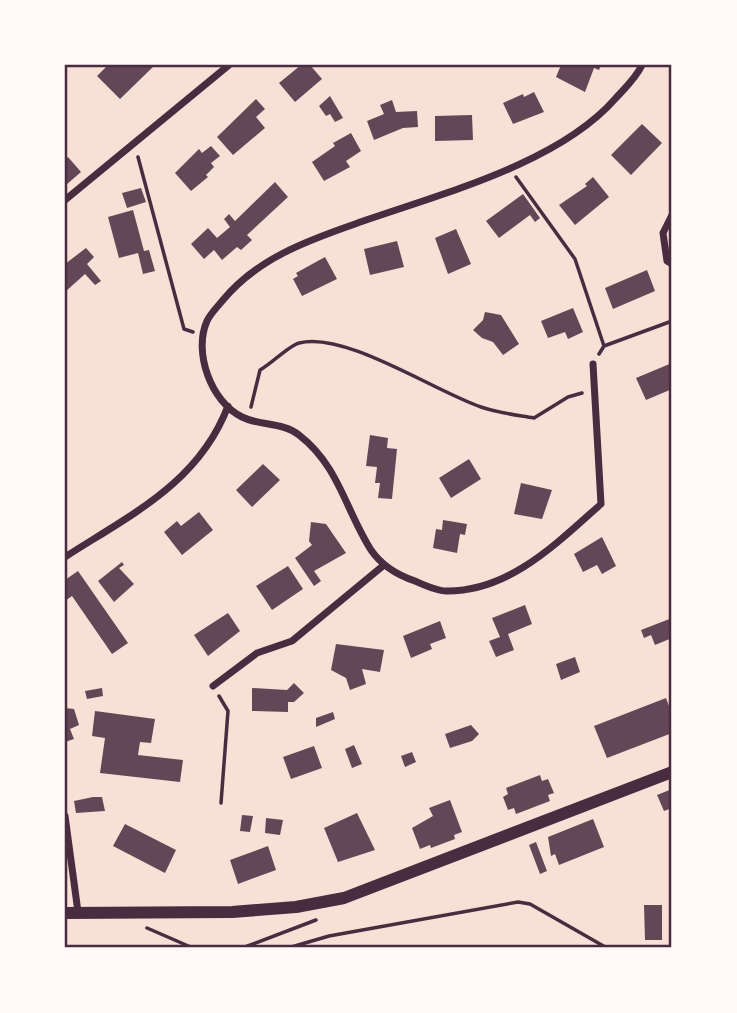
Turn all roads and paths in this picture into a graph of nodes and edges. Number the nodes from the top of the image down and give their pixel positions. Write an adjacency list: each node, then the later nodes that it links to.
1 (229, 65): 3 (street)
2 (642, 65): 4 (street)
3 (134, 145): 5 (street); 9 (path)
4 (509, 167): 9 (street); 10 (path)
5 (66, 197)
6 (672, 215): 7 (street)
7 (672, 264)
8 (672, 321): 10 (path)
9 (203, 335): 13 (street)
10 (604, 346): 11 (path)
11 (593, 364): 12 (street)
12 (594, 389): 14 (path); 16 (street)
13 (228, 406): 14 (street); 15 (street)
14 (248, 419): 16 (street)
15 (65, 557)
16 (384, 565): 17 (street)
17 (213, 686): 19 (path)
18 (672, 772): 22 (main road)
19 (221, 803)
20 (65, 816): 21 (street)
21 (79, 912): 22 (main road); 23 (main road)
22 (114, 912): 25 (path)
23 (65, 913)
24 (319, 919): 26 (path)
25 (193, 948)
26 (229, 948)
27 (288, 948): 28 (path)
28 (607, 948)

